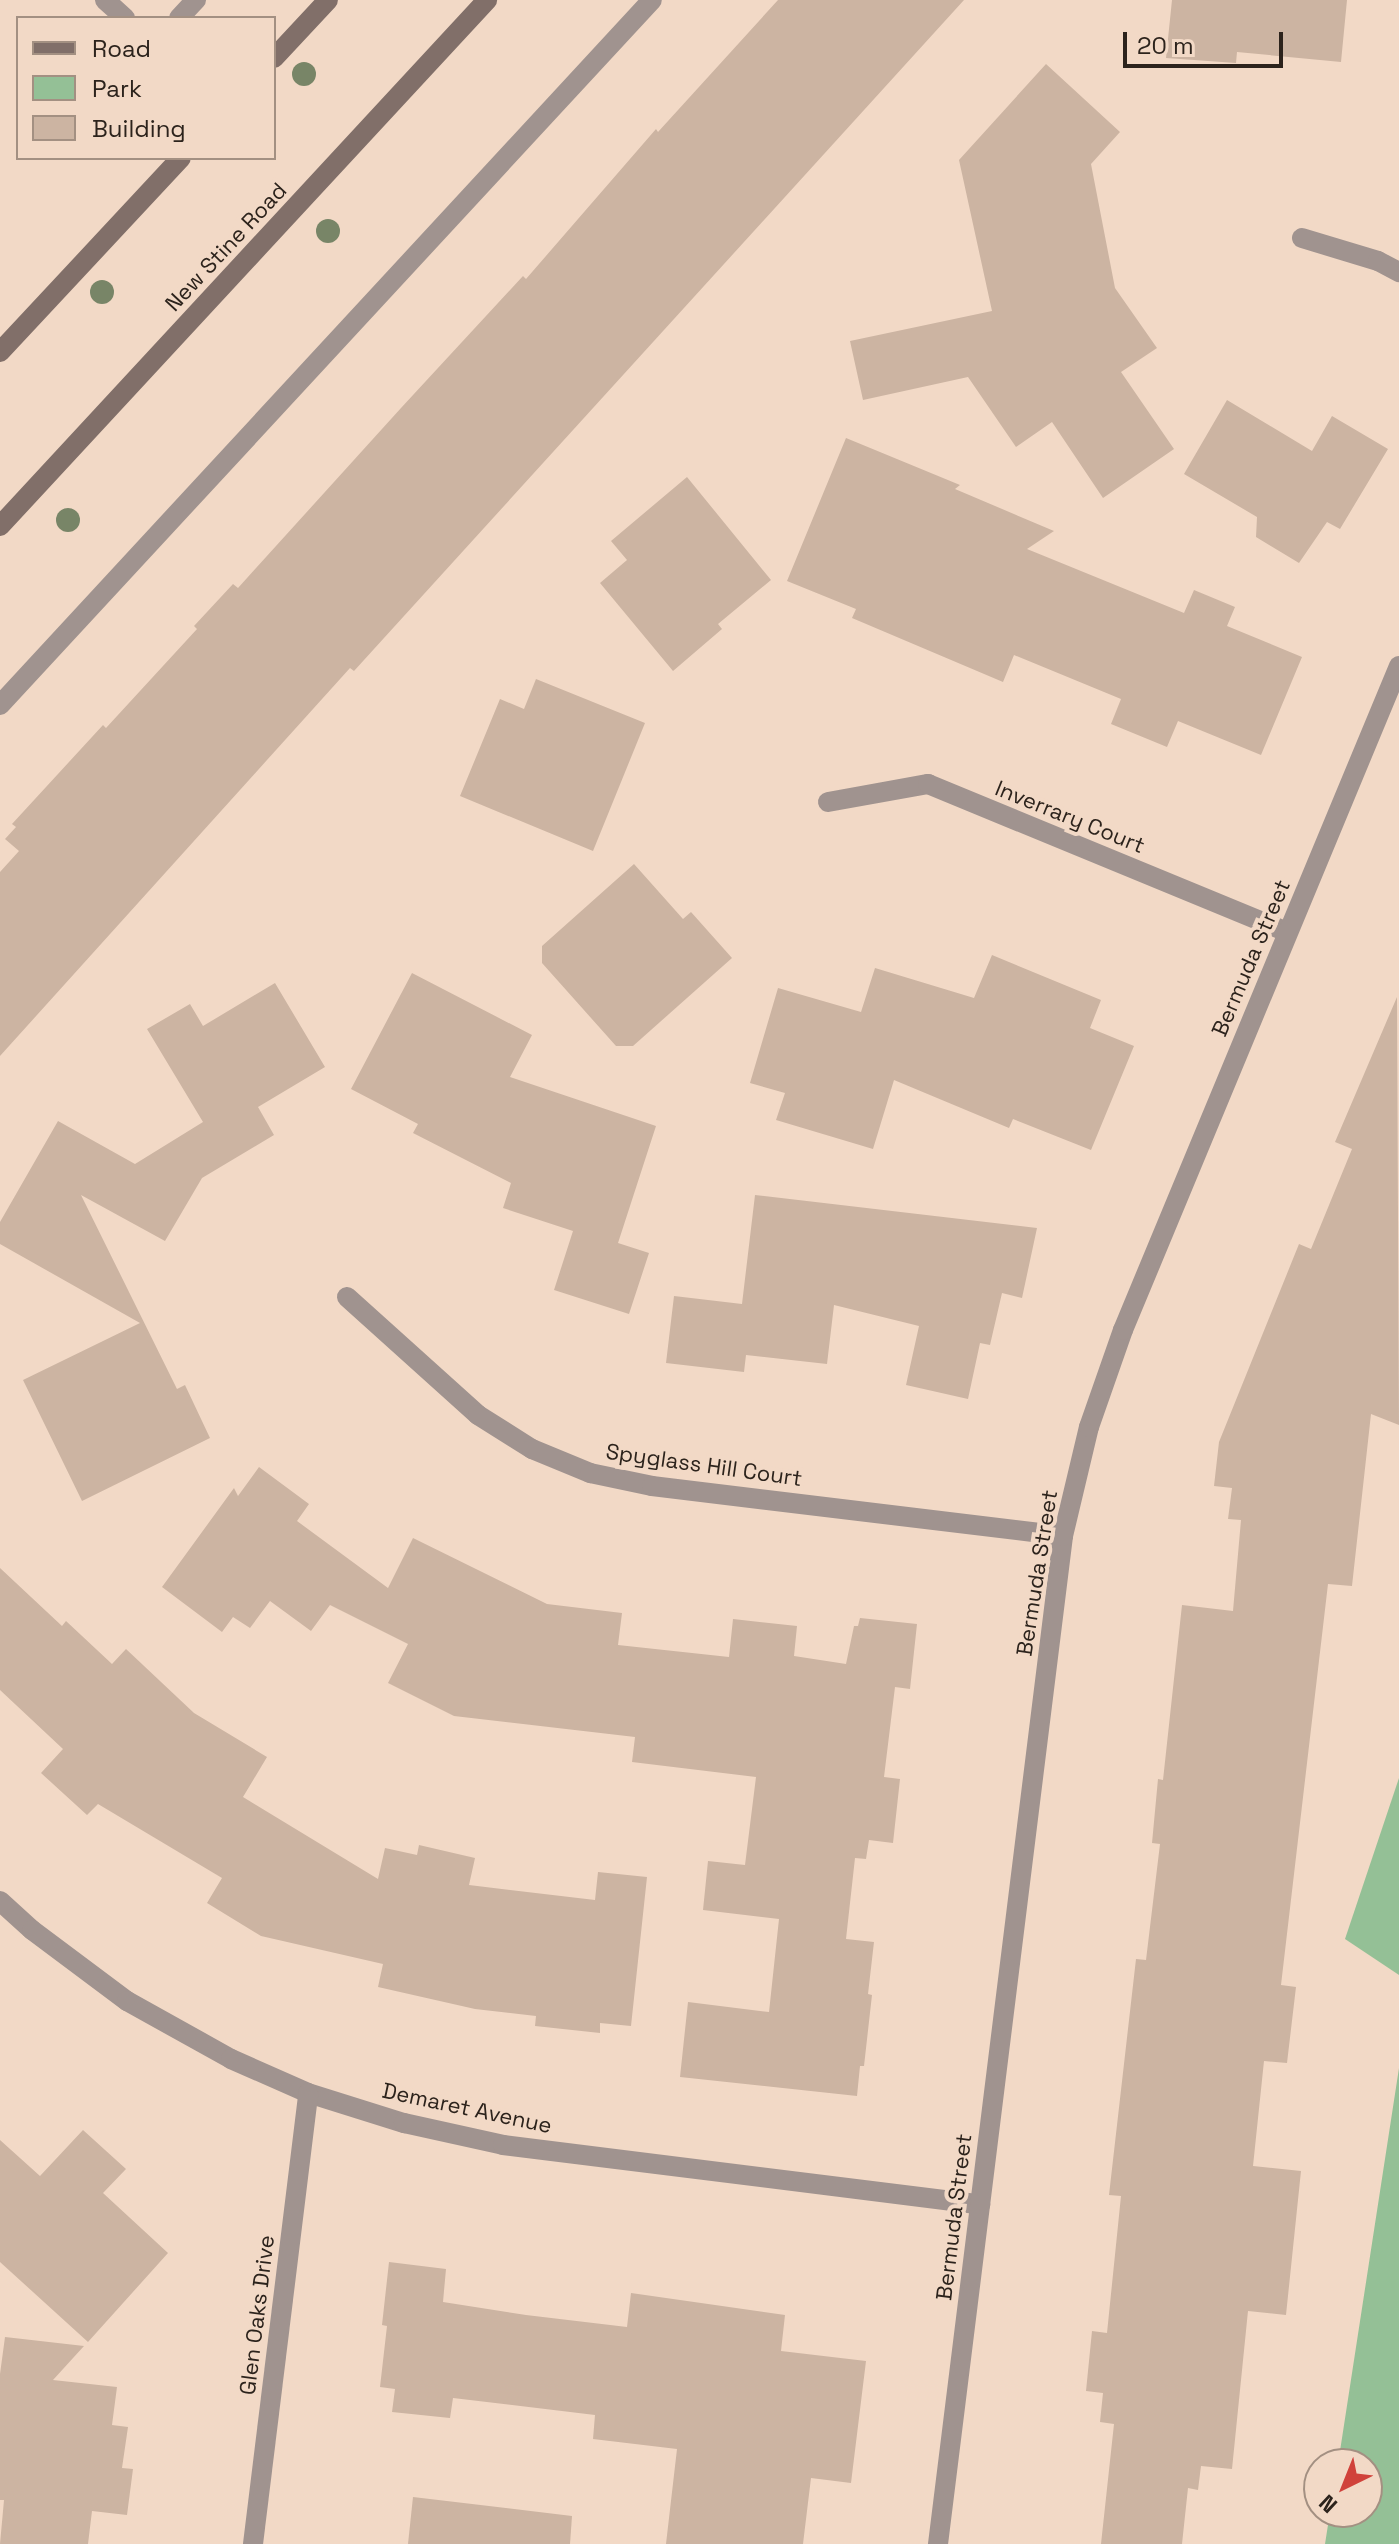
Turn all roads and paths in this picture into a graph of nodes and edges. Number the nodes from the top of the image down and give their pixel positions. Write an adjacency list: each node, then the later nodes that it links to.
1 (105, 0): 6 (street)
2 (196, 0): 7 (street)
3 (328, 0): 8 (main road)
4 (487, 0): 13 (main road, New Stine Road)
5 (652, 0): 15 (street)
6 (123, 16)
7 (181, 16)
8 (276, 56)
9 (179, 160): 12 (main road)
10 (1302, 238): 11 (street)
11 (1399, 272)
12 (0, 351)
13 (0, 526)
14 (1399, 666): 17 (street, Bermuda Street)
15 (0, 705)
16 (828, 802): 17 (street, Inverrary Court)
17 (1287, 932): 19 (street, Bermuda Street)
18 (347, 1297): 19 (street, Spyglass Hill Court)
19 (1063, 1536): 22 (street, Bermuda Street)
20 (0, 1901): 21 (street, Demaret Avenue)
21 (308, 2093): 22 (street, Demaret Avenue); 23 (street, Glen Oaks Drive)
22 (980, 2204): 24 (street, Bermuda Street)
23 (253, 2544)
24 (938, 2544)

